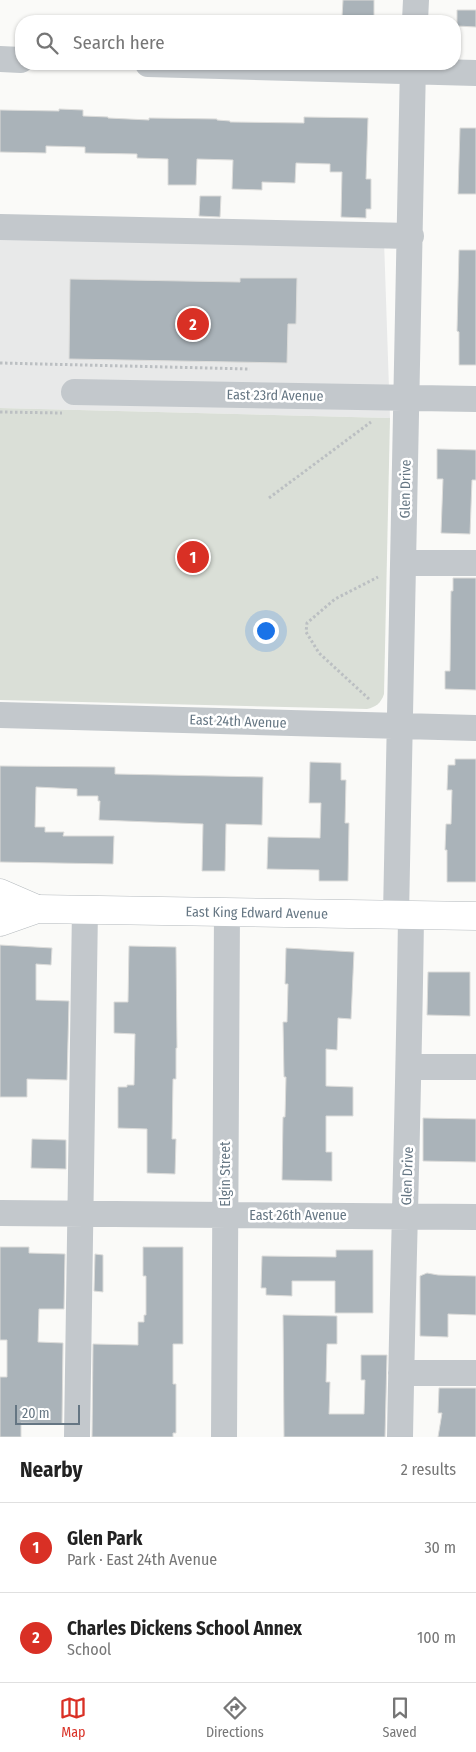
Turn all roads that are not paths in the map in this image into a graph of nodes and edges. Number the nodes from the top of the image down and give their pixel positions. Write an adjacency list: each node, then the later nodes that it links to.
1 (416, 0): 2 (street)
2 (415, 15)
3 (0, 59): 4 (street)
4 (15, 60)
5 (413, 70): 9 (street, Glen Drive)
6 (438, 70): 7 (street)
7 (476, 73)
8 (0, 227): 9 (street)
9 (411, 236): 11 (street, Glen Drive)
10 (74, 392): 11 (street, East 23rd Avenue)
11 (407, 397): 12 (street, East 23rd Avenue); 13 (street, Glen Drive)
12 (476, 399)
13 (403, 563): 14 (street); 16 (street, Glen Drive)
14 (476, 563)
15 (0, 715): 16 (street, East 24th Avenue)
16 (399, 726): 17 (street, East 24th Avenue); 22 (street, Glen Drive)
17 (476, 728)
18 (0, 893): 19 (main road, East King Edward Avenue)
19 (37, 908): 20 (main road, East King Edward Avenue); 24 (main road, East King Edward Avenue)
20 (85, 909): 21 (main road, East King Edward Avenue); 28 (street)
21 (227, 912): 22 (main road, East King Edward Avenue); 29 (street, Elgin Street)
22 (403, 915): 23 (main road, East King Edward Avenue); 25 (street, Glen Drive)
23 (476, 916)
24 (0, 922)
25 (410, 1067): 26 (street); 30 (street, Glen Drive)
26 (476, 1067)
27 (0, 1213): 28 (street, East 26th Avenue)
28 (80, 1214): 29 (street, East 26th Avenue); 34 (street)
29 (225, 1214): 30 (street, East 26th Avenue); 35 (street, Elgin Street)
30 (405, 1216): 31 (street, East 26th Avenue); 32 (street, Glen Drive)
31 (476, 1217)
32 (401, 1373): 33 (street); 36 (street, Glen Drive)
33 (476, 1374)
34 (77, 1437)
35 (224, 1437)
36 (400, 1437)

